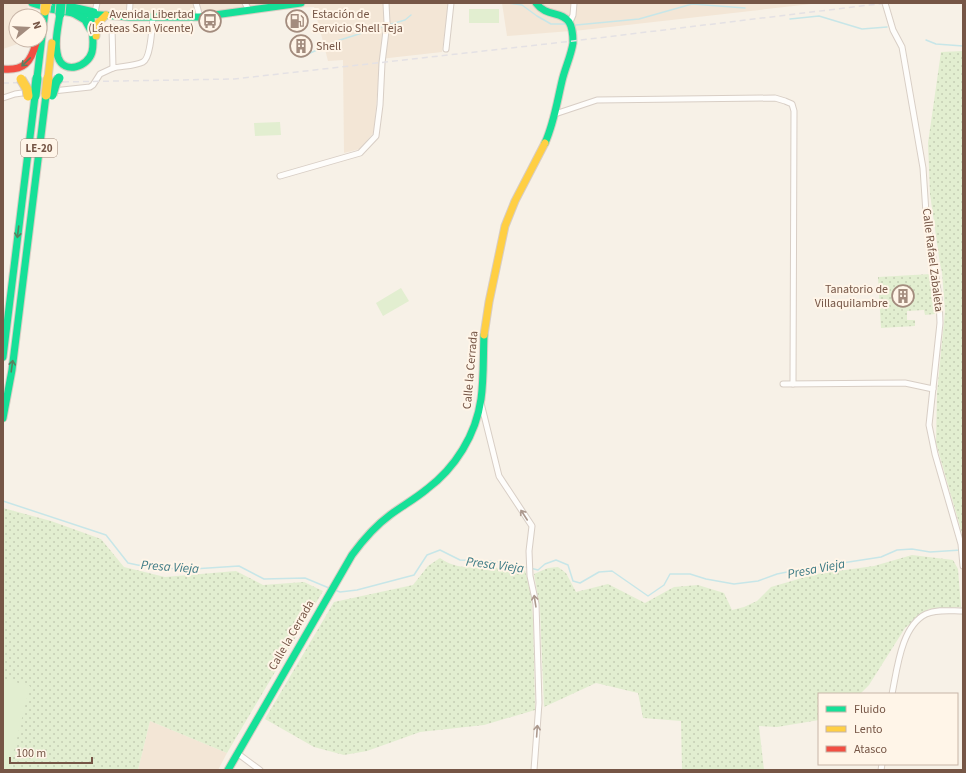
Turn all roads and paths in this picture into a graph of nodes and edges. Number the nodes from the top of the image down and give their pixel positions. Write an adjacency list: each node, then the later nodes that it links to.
1 (32, 3): 14 (main road)
2 (56, 3): 14 (main road); 15 (main road, LE-20)
3 (61, 3): 15 (main road, bridge)
4 (130, 3): 16 (street)
5 (196, 3): 18 (street)
6 (301, 3): 12 (main road)
7 (386, 3): 32 (street)
8 (451, 3): 24 (street)
9 (574, 3): 19 (street, Calle la Cerrada)
10 (885, 3): 36 (street, Calle Rafael Zabaleta)
11 (537, 4): 19 (main road)
12 (260, 6): 13 (main road)
13 (247, 7): 18 (main road)
14 (89, 10): 16 (main road); 21 (main road); 21 (main road); 21 (main road)
15 (58, 14): 21 (main road); 29 (main road, LE-20, bridge)
16 (129, 17): 17 (main road)
17 (153, 17): 18 (main road); 26 (street)
18 (200, 17)
19 (570, 22): 31 (main road, Calle la Cerrada)
20 (112, 27): 26 (street)
21 (93, 32): 29 (main road, bridge)
22 (35, 48): 25 (main road, one-way to 25)
23 (40, 48): 28 (main road, bridge)
24 (446, 49)
25 (3, 68)
26 (113, 68): 28 (street)
27 (3, 73): 28 (main road, bridge)
28 (28, 95): 30 (street); 33 (main road, one-way to 33)
29 (49, 95): 38 (main road, LE-20, one-way to 29)
30 (3, 98)
31 (555, 114): 35 (street); 37 (main road, Calle la Cerrada)
32 (280, 176)
33 (3, 357)
34 (783, 384): 35 (street)
35 (793, 384): 36 (street)
36 (933, 389): 39 (street, Calle Rafael Zabaleta)
37 (481, 403): 43 (main road, Calle la Cerrada); 46 (street, one-way to 37)
38 (3, 418)
39 (962, 550): 40 (street, Calle Rafael Zabaleta)
40 (963, 566)
41 (963, 611): 42 (street)
42 (892, 693)
43 (237, 753): 44 (main road, Calle la Cerrada); 45 (street)
44 (228, 770)
45 (260, 770)
46 (534, 770)

